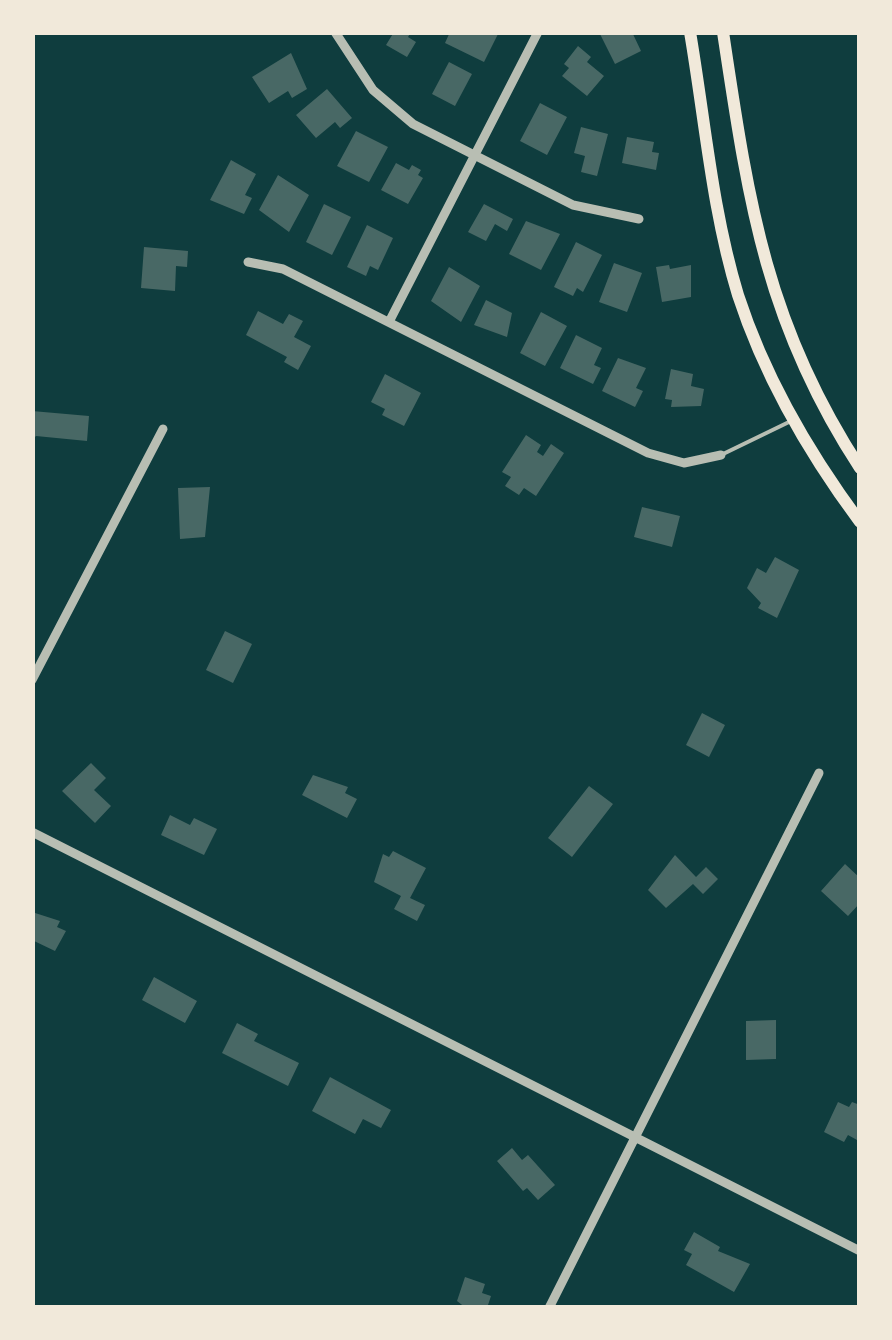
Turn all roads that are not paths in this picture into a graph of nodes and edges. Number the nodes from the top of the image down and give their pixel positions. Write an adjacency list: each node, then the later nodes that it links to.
1 (334, 32): 5 (street)
2 (538, 32): 5 (street)
3 (690, 32): 9 (main road)
4 (723, 32): 12 (main road)
5 (473, 156): 6 (street); 8 (street)
6 (639, 218)
7 (248, 262): 8 (street)
8 (388, 322): 11 (street)
9 (792, 420): 11 (lane); 13 (main road)
10 (162, 429): 14 (street)
11 (721, 455)
12 (860, 468)
13 (860, 522)
14 (32, 680)
15 (819, 774): 17 (street)
16 (32, 832): 17 (street)
17 (635, 1138): 18 (street); 19 (street)
18 (860, 1251)
19 (549, 1308)

